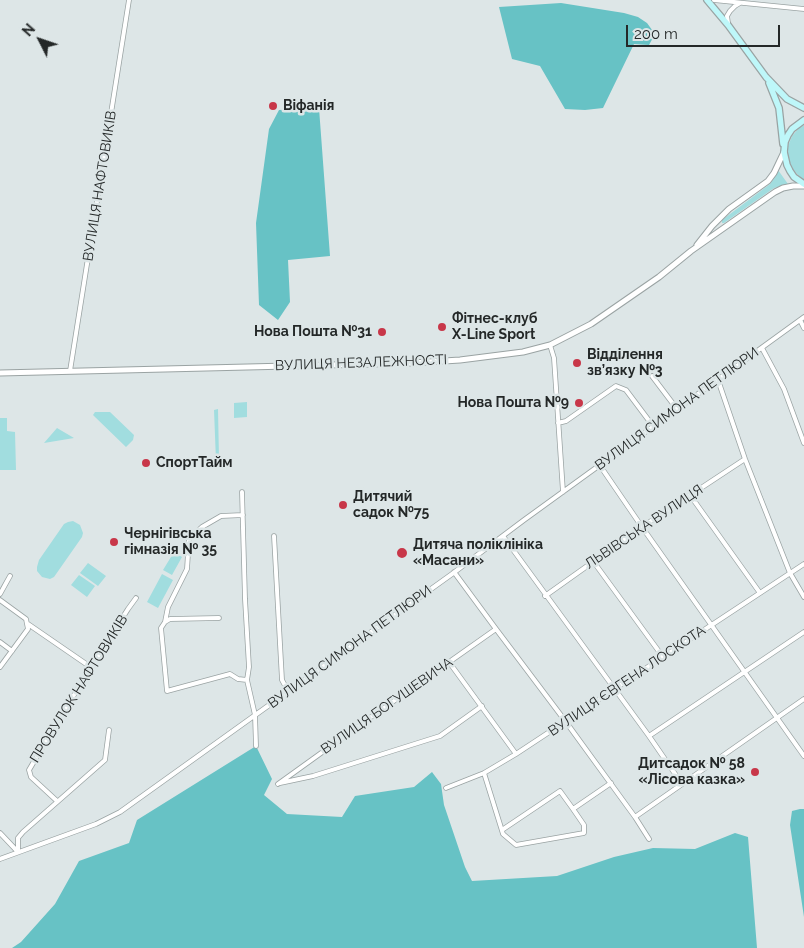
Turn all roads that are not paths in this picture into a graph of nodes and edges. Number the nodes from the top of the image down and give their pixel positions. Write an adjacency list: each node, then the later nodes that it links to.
1 (129, 0): 17 (street, ВУЛИЦЯ НАФТОВИКІВ)
2 (707, 0): 6 (main road)
3 (714, 0): 4 (street)
4 (740, 3): 5 (street); 6 (street)
5 (804, 9)
6 (728, 26): 7 (main road)
7 (766, 77): 8 (main road); 10 (main road)
8 (804, 108)
9 (804, 120): 10 (main road, ВУЛИЦЯ НЕЗАЛЕЖНОСТІ)
10 (784, 150): 11 (main road, ВУЛИЦЯ НЕЗАЛЕЖНОСТІ); 12 (street, ВУЛИЦЯ НЕЗАЛЕЖНОСТІ)
11 (804, 185): 12 (street, ВУЛИЦЯ НЕЗАЛЕЖНОСТІ)
12 (691, 251): 15 (street, ВУЛИЦЯ НЕЗАЛЕЖНОСТІ)
13 (802, 319): 14 (street); 16 (street, ВУЛИЦЯ СИМОНА ПЕТЛЮРИ)
14 (804, 328)
15 (550, 345): 17 (street, ВУЛИЦЯ НЕЗАЛЕЖНОСТІ); 22 (street)
16 (762, 348): 20 (street, ВУЛИЦЯ СИМОНА ПЕТЛЮРИ); 24 (street)
17 (70, 371): 18 (street, ВУЛИЦЯ НЕЗАЛЕЖНОСТІ)
18 (0, 373)
19 (652, 376): 21 (street)
20 (718, 380): 21 (street, ВУЛИЦЯ СИМОНА ПЕТЛЮРИ); 25 (street)
21 (677, 409): 23 (street, ВУЛИЦЯ СИМОНА ПЕТЛЮРИ)
22 (558, 423): 23 (street); 28 (street)
23 (653, 426): 26 (street, ВУЛИЦЯ СИМОНА ПЕТЛЮРИ)
24 (804, 443)
25 (745, 459): 29 (street, ЛЬВІВСЬКА ВУЛИЦЯ); 37 (street)
26 (601, 464): 28 (street, ВУЛИЦЯ СИМОНА ПЕТЛЮРИ); 31 (street)
27 (242, 492): 30 (street)
28 (563, 492): 33 (street, ВУЛИЦЯ СИМОНА ПЕТЛЮРИ)
29 (690, 495): 31 (street, ЛЬВІВСЬКА ВУЛИЦЯ); 39 (street)
30 (243, 515): 46 (street); 58 (street)
31 (642, 527): 34 (street, ЛЬВІВСЬКА ВУЛИЦЯ); 48 (street)
32 (274, 536): 60 (street)
33 (502, 536): 36 (street, ВУЛИЦЯ СИМОНА ПЕТЛЮРИ); 41 (street)
34 (593, 561): 41 (street, ЛЬВІВСЬКА ВУЛИЦЯ); 53 (street)
35 (804, 564): 37 (street, ВУЛИЦЯ ЄВГЕНА ЛОСКОТА)
36 (454, 572): 49 (street); 60 (street, ВУЛИЦЯ СИМОНА ПЕТЛЮРИ)
37 (790, 573): 39 (street, ВУЛИЦЯ ЄВГЕНА ЛОСКОТА); 42 (street)
38 (10, 576): 40 (street)
39 (760, 593): 48 (street, ВУЛИЦЯ ЄВГЕНА ЛОСКОТА)
40 (0, 594)
41 (545, 596): 59 (street)
42 (804, 597)
43 (136, 598): 56 (street, ПРОВУЛОК НАФТОВИКІВ)
44 (0, 600): 47 (street)
45 (219, 618): 46 (street)
46 (165, 622): 58 (street)
47 (27, 623): 52 (street); 56 (street)
48 (711, 625): 53 (street, ВУЛИЦЯ ЄВГЕНА ЛОСКОТА); 57 (street)
49 (496, 629): 54 (street, ВУЛИЦЯ БОГУШЕВИЧА); 65 (street)
50 (804, 632): 57 (street)
51 (0, 642): 52 (street)
52 (12, 651): 55 (street)
53 (663, 657): 59 (street, ВУЛИЦЯ ЄВГЕНА ЛОСКОТА)
54 (449, 662): 62 (street); 62 (street, ВУЛИЦЯ БОГУШЕВИЧА)
55 (0, 667)
56 (92, 668): 75 (street, ПРОВУЛОК НАФТОВИКІВ)
57 (744, 672): 64 (street); 67 (street)
58 (247, 680): 63 (street)
59 (614, 689): 65 (street, ВУЛИЦЯ ЄВГЕНА ЛОСКОТА); 67 (street)
60 (288, 691): 63 (street, ВУЛИЦЯ СИМОНА ПЕТЛЮРИ)
61 (804, 699): 64 (street)
62 (482, 706): 69 (street)
63 (254, 715): 68 (street); 81 (street, ВУЛИЦЯ СИМОНА ПЕТЛЮРИ)
64 (778, 718): 70 (street); 73 (street)
65 (566, 722): 69 (street, ВУЛИЦЯ ЄВГЕНА ЛОСКОТА); 72 (street)
66 (109, 730): 75 (street)
67 (649, 736): 73 (street)
68 (256, 746)
69 (516, 754): 71 (street, ВУЛИЦЯ ЄВГЕНА ЛОСКОТА)
70 (804, 756)
71 (484, 774): 74 (street, ВУЛИЦЯ ЄВГЕНА ЛОСКОТА); 78 (street)
72 (611, 783): 76 (street); 77 (street)
73 (682, 784): 77 (street)
74 (446, 788)
75 (57, 801): 81 (street)
76 (573, 809): 78 (street); 78 (street)
77 (635, 817): 80 (street)
78 (502, 830)
79 (0, 833): 81 (street)
80 (649, 839)
81 (18, 852): 82 (street, ВУЛИЦЯ СИМОНА ПЕТЛЮРИ)
82 (0, 859)

